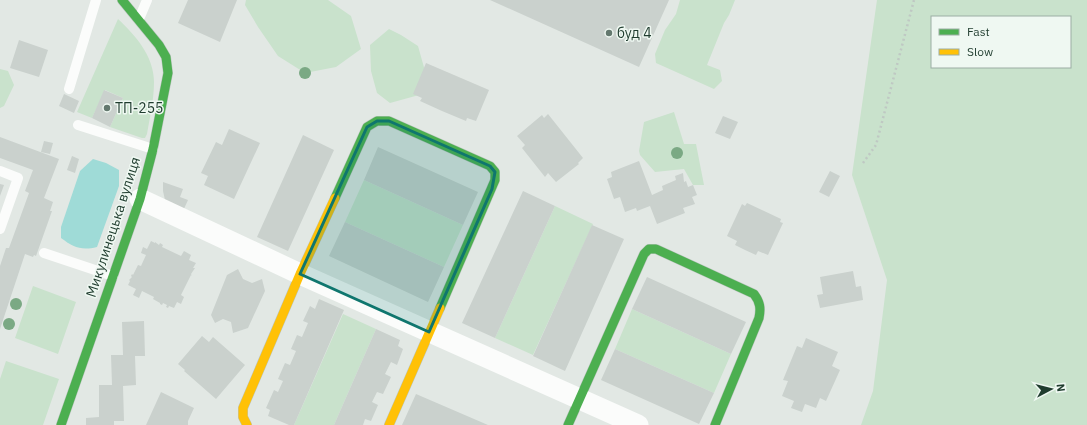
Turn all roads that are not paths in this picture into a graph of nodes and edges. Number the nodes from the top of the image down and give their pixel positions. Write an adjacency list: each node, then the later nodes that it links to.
1 (96, 0): 5 (lane)
2 (122, 0): 4 (street, Микулинецька вулиця)
3 (147, 0): 4 (lane)
4 (139, 19): 7 (street, Микулинецька вулиця)
5 (69, 89)
6 (78, 125): 7 (lane)
7 (152, 149): 9 (street, Микулинецька вулиця)
8 (0, 171): 10 (lane)
9 (140, 200): 12 (street); 13 (street, Микулинецька вулиця)
10 (0, 229)
11 (44, 253): 13 (lane)
12 (300, 274): 14 (street); 14 (street); 17 (street)
13 (113, 276): 16 (street, Микулинецька вулиця)
14 (429, 332): 15 (street); 18 (street)
15 (579, 399): 19 (street); 20 (street); 21 (street)
16 (61, 425)
17 (247, 425)
18 (389, 425)
19 (568, 425)
20 (638, 425)
21 (715, 425)

